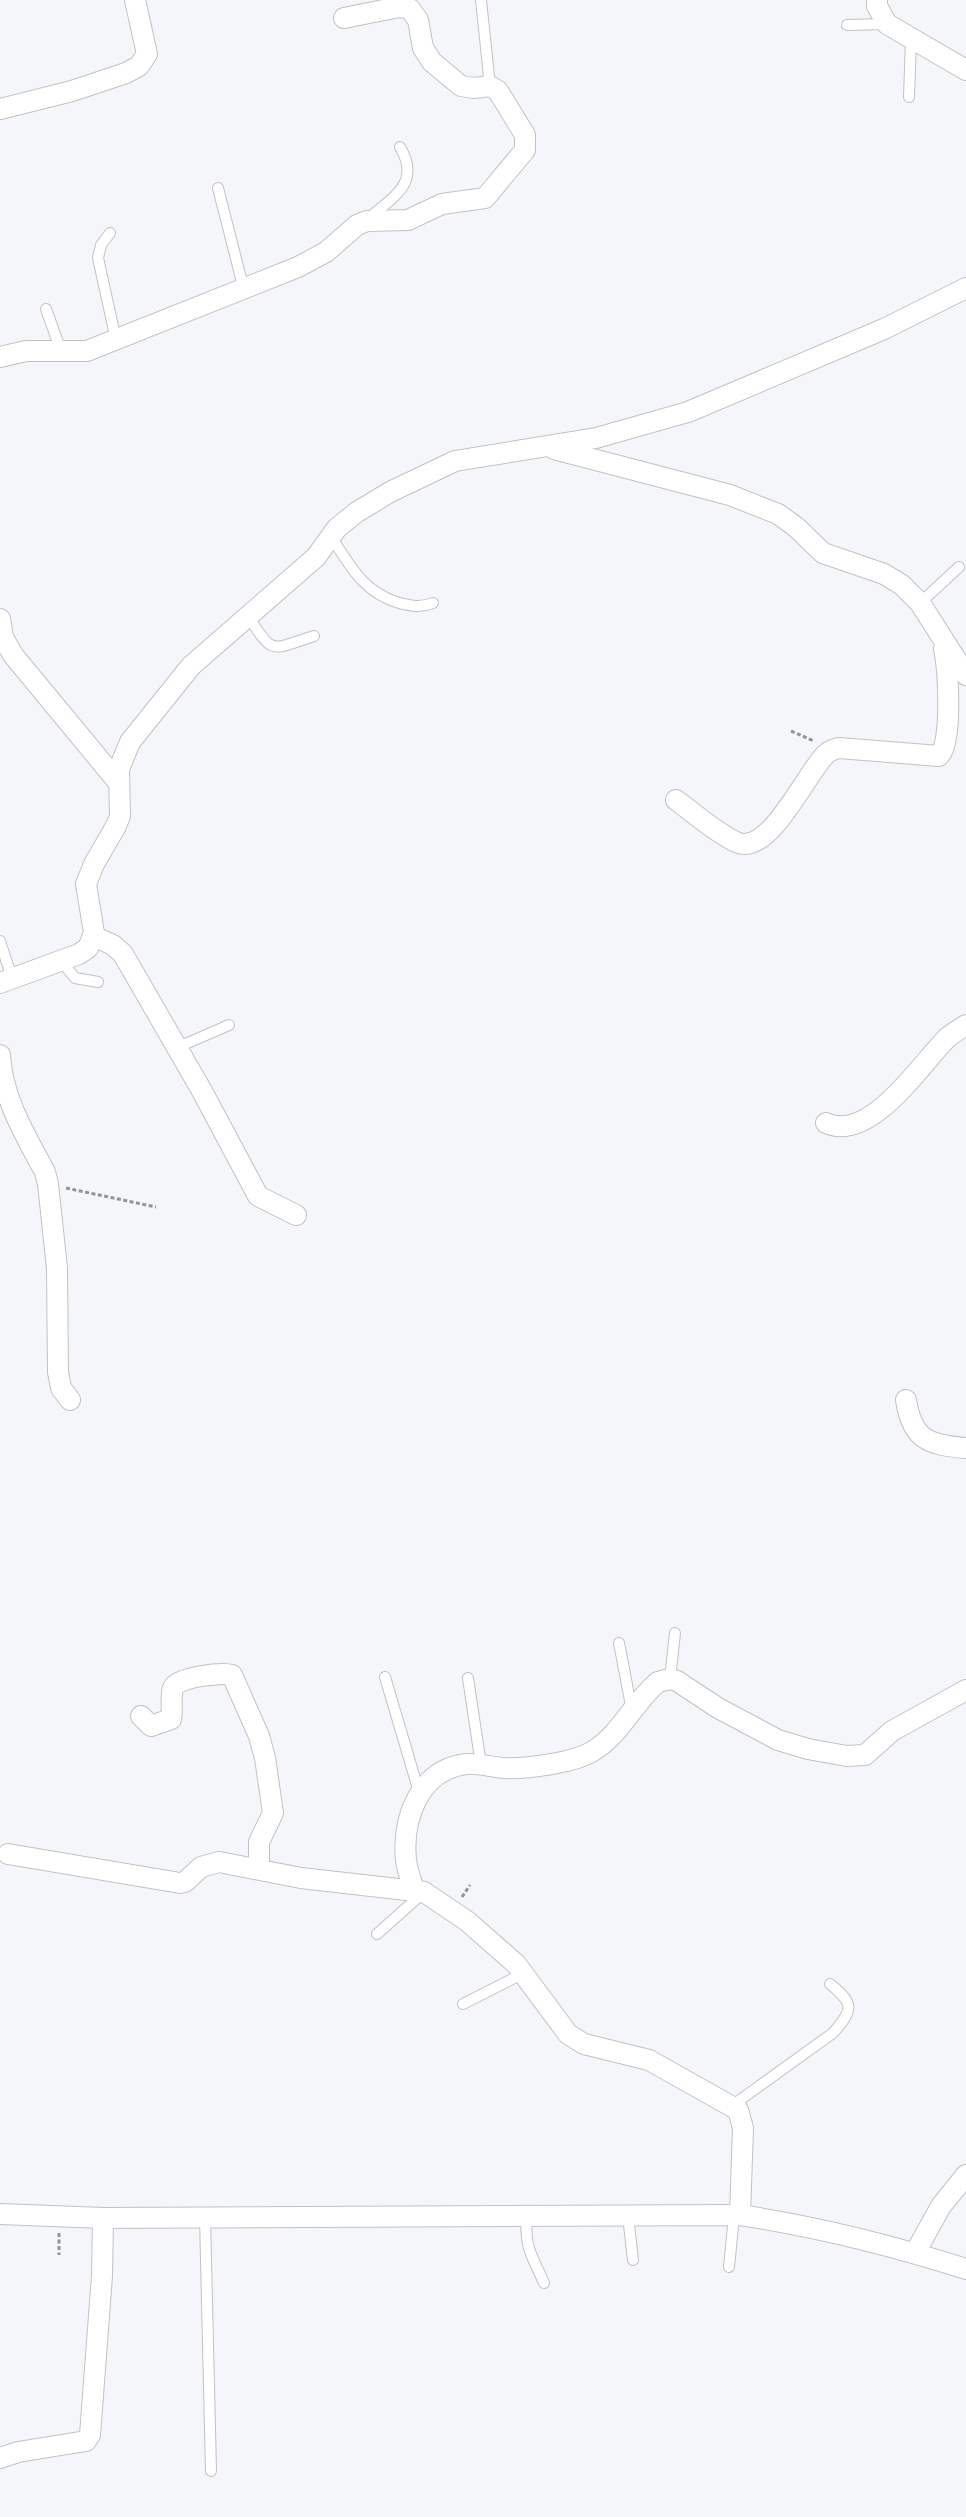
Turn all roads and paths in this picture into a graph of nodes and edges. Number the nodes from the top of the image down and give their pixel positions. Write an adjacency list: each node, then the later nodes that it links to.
1 (135, 0): 11 (street)
2 (481, 0): 9 (lane)
3 (877, 0): 5 (street)
4 (344, 18): 9 (street)
5 (887, 24): 6 (lane); 7 (street)
6 (847, 25)
7 (911, 39): 8 (street); 10 (lane)
8 (966, 70)
9 (490, 86): 14 (street)
10 (909, 97)
11 (0, 109)
12 (400, 147): 14 (lane)
13 (218, 188): 17 (lane)
14 (367, 221): 17 (street)
15 (110, 232): 19 (lane)
16 (966, 288): 22 (street)
17 (244, 290): 19 (street)
18 (46, 309): 20 (lane)
19 (116, 340): 20 (street)
20 (61, 351): 21 (street)
21 (0, 357)
22 (545, 447): 23 (street); 26 (street)
23 (331, 537): 25 (lane); 27 (street)
24 (958, 567): 26 (lane)
25 (433, 602)
26 (920, 603): 30 (street)
27 (248, 616): 29 (lane); 33 (street)
28 (0, 618): 31 (street)
29 (314, 636)
30 (943, 642): 32 (street); 34 (street)
31 (6, 653): 33 (street)
32 (966, 675)
33 (118, 782): 35 (street)
34 (676, 800)
35 (93, 936): 37 (street); 42 (street)
36 (0, 941): 38 (lane)
37 (61, 961): 38 (street); 39 (lane)
38 (6, 980)
39 (98, 982)
40 (966, 1024): 44 (street)
41 (229, 1025): 42 (lane)
42 (176, 1048): 47 (street)
43 (0, 1055): 45 (street)
44 (826, 1122)
45 (48, 1184): 46 (path); 48 (street)
46 (156, 1207)
47 (296, 1215)
48 (70, 1400)
49 (906, 1400): 50 (street)
50 (966, 1448)
51 (675, 1633): 55 (lane)
52 (619, 1644): 57 (lane)
53 (385, 1677): 60 (lane)
54 (468, 1678): 59 (lane)
55 (670, 1679): 56 (street); 57 (street)
56 (966, 1690)
57 (632, 1711): 59 (street)
58 (141, 1716): 62 (street)
59 (481, 1765): 60 (street)
60 (419, 1792): 63 (street)
61 (8, 1854): 62 (street)
62 (259, 1869): 63 (street)
63 (419, 1891): 64 (lane); 65 (street)
64 (377, 1934)
65 (524, 1973): 67 (lane); 68 (street)
66 (830, 1984): 68 (lane)
67 (463, 2004)
68 (733, 2105): 72 (street)
69 (966, 2175): 76 (street)
70 (0, 2214): 75 (street)
71 (628, 2216): 72 (street); 74 (street); 77 (lane)
72 (737, 2216): 76 (street); 78 (lane)
73 (205, 2217): 74 (street); 75 (street); 82 (lane)
74 (527, 2217): 80 (lane)
75 (103, 2218): 81 (street)
76 (915, 2253): 79 (street)
77 (633, 2260)
78 (729, 2267)
79 (966, 2270)
80 (544, 2282)
81 (0, 2458)
82 (210, 2471)

